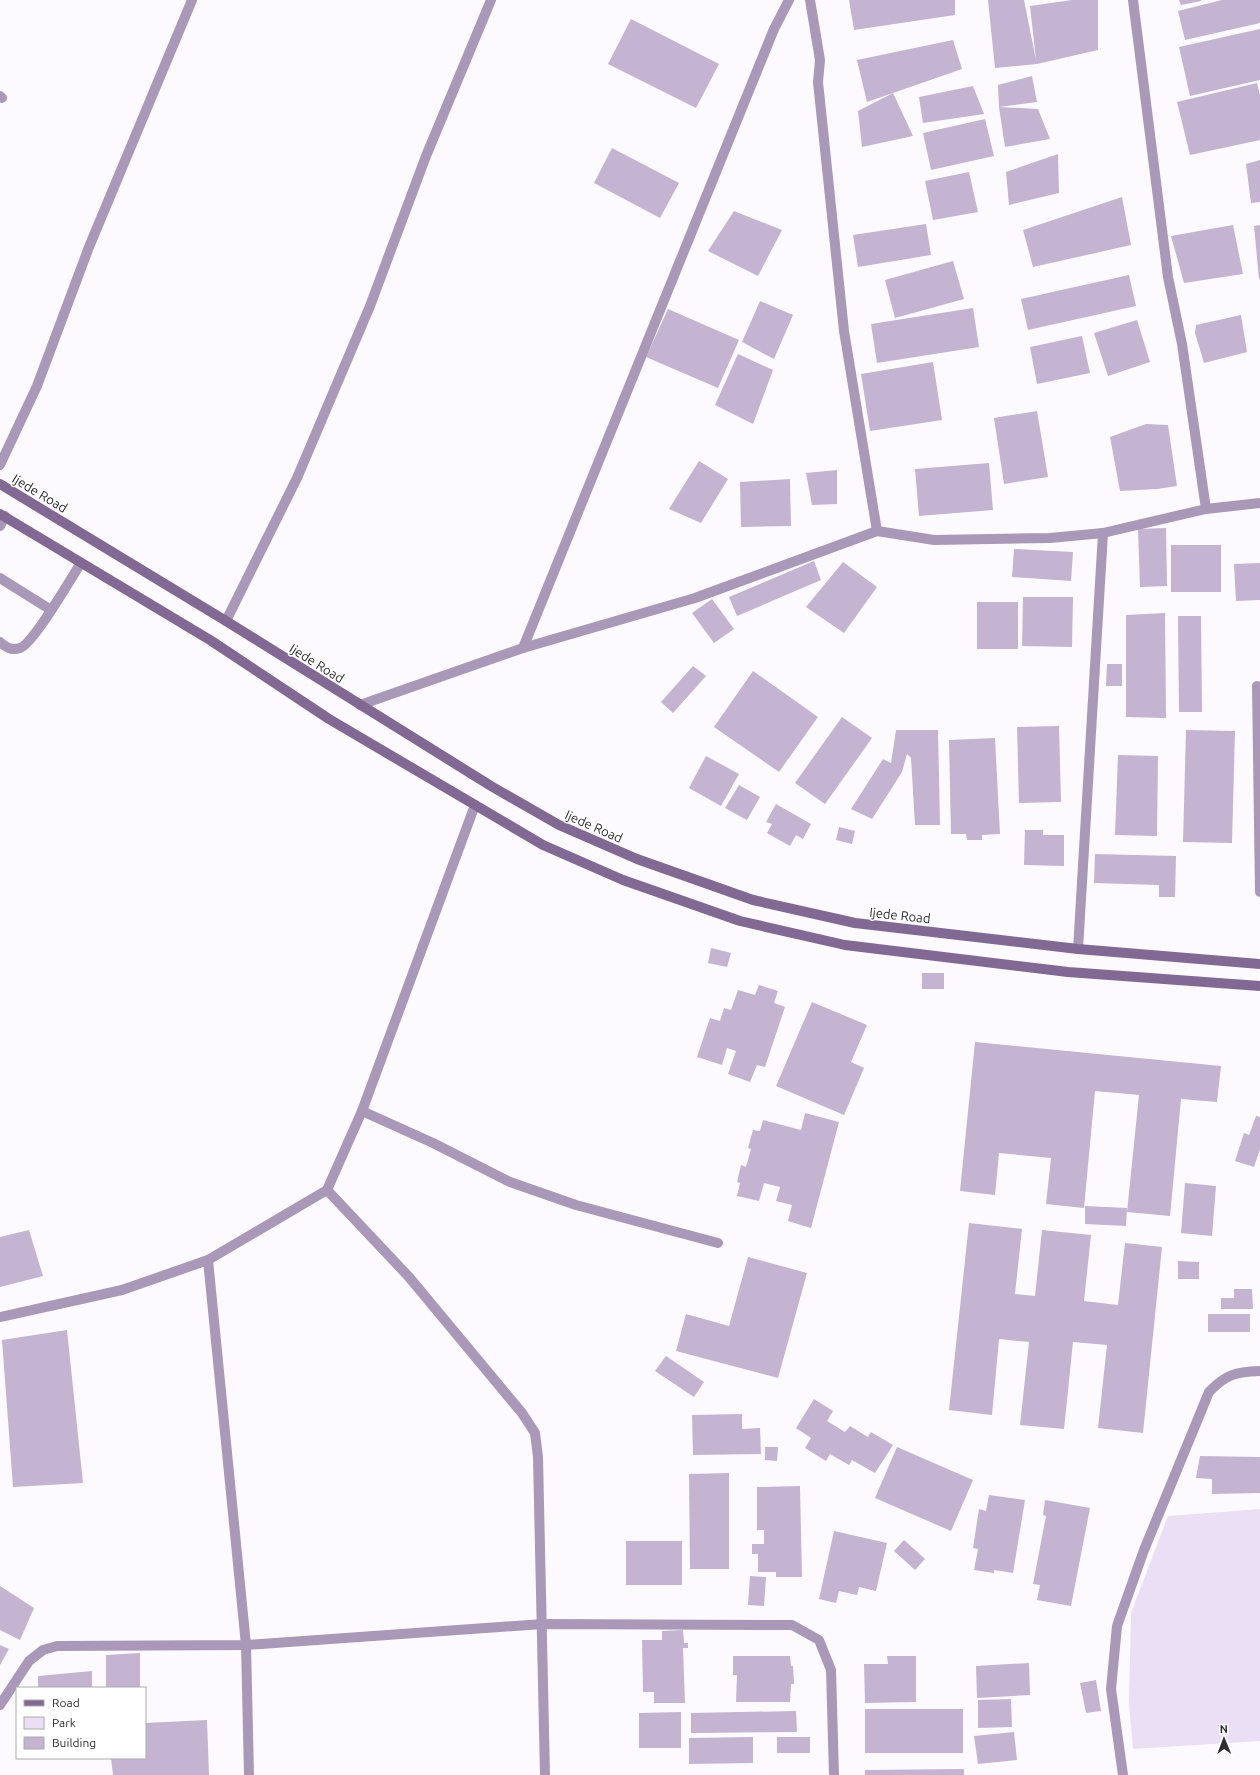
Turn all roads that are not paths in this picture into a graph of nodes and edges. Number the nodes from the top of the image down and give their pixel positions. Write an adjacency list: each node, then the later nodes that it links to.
1 (192, 0): 6 (street)
2 (491, 0): 17 (street)
3 (789, 0): 19 (street)
4 (810, 0): 12 (street)
5 (1133, 0): 9 (street)
6 (0, 465)
7 (0, 484): 17 (main road, Ijede Road)
8 (1260, 503): 9 (street)
9 (1206, 509): 13 (street)
10 (2, 515): 11 (street); 14 (main road)
11 (0, 526)
12 (877, 531): 13 (street); 19 (street)
13 (1103, 533): 24 (street)
14 (81, 563): 16 (street); 22 (main road)
15 (0, 578): 16 (street)
16 (51, 610): 18 (street)
17 (226, 620): 21 (main road, Ijede Road)
18 (0, 642)
19 (523, 648): 21 (street)
20 (1258, 686): 23 (street)
21 (360, 705): 24 (main road, Ijede Road)
22 (475, 805): 26 (main road); 27 (street)
23 (1260, 892)
24 (1078, 949): 25 (main road, Ijede Road)
25 (1260, 964)
26 (1260, 986)
27 (362, 1111): 28 (street); 29 (street)
28 (327, 1190): 30 (street); 33 (street)
29 (718, 1243)
30 (208, 1260): 31 (street); 34 (street)
31 (0, 1317)
32 (1260, 1370): 39 (street)
33 (543, 1624): 34 (street); 37 (street); 38 (street)
34 (246, 1645): 35 (street); 36 (street)
35 (0, 1705)
36 (249, 1775)
37 (545, 1775)
38 (834, 1775)
39 (1123, 1775)

